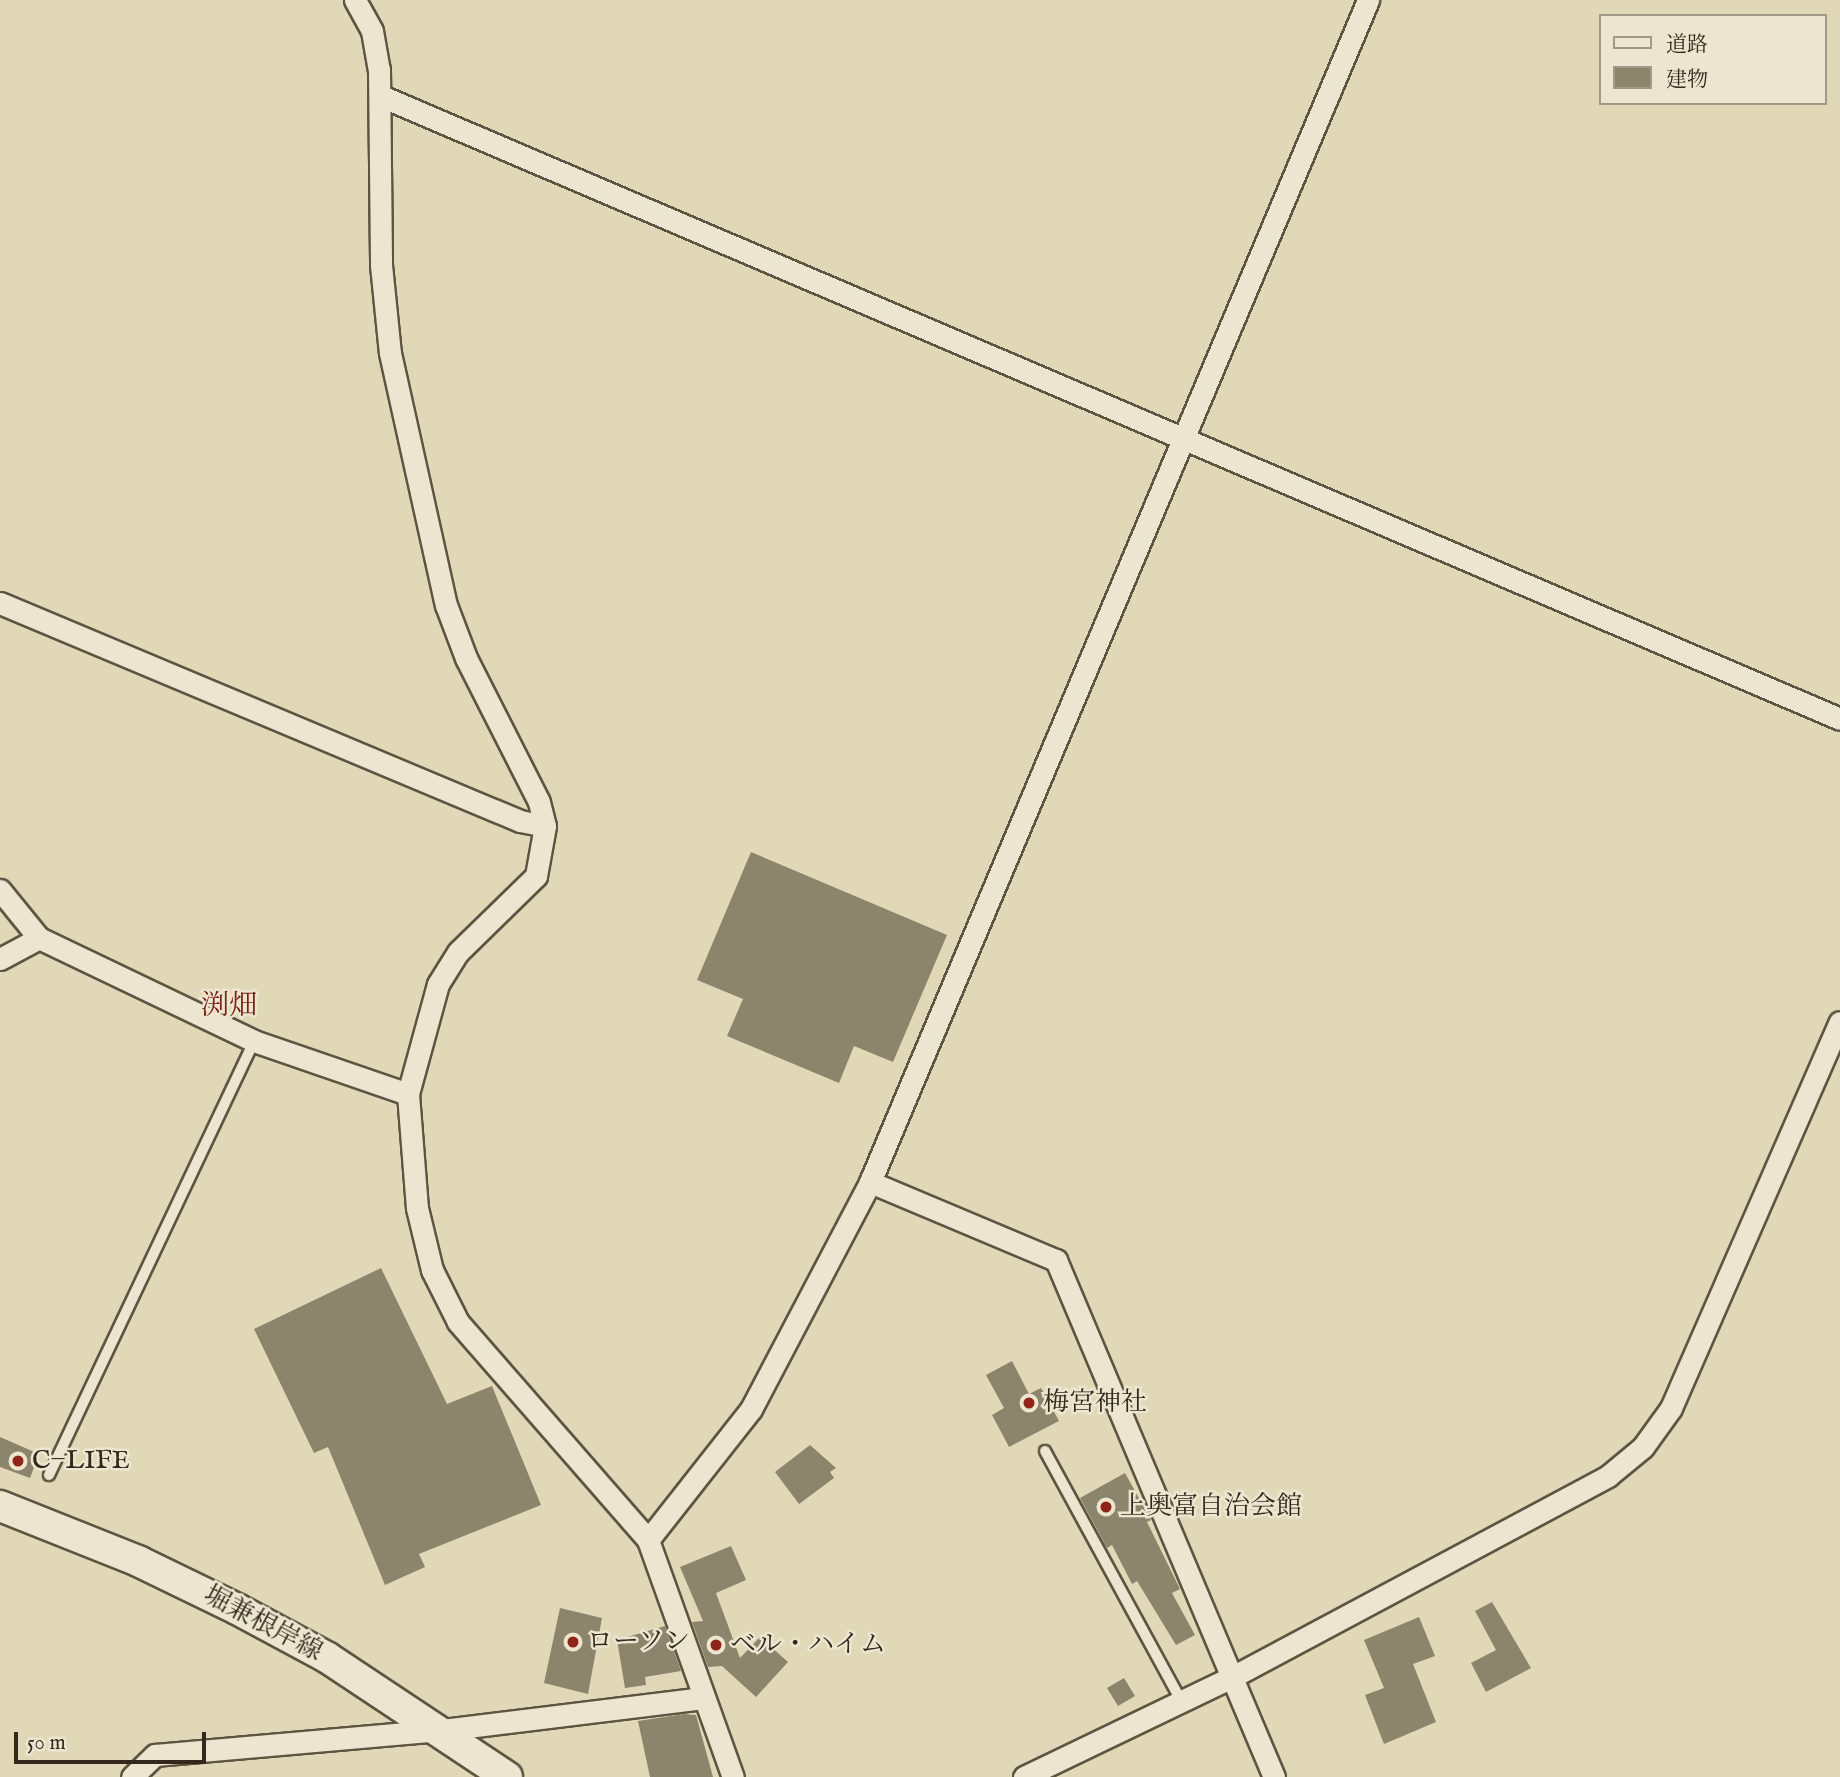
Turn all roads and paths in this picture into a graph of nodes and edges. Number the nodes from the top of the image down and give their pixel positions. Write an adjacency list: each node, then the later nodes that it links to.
1 (355, 0): 3 (street)
2 (1368, 0): 4 (street)
3 (381, 96): 4 (street); 7 (street)
4 (1183, 442): 6 (street); 14 (street)
5 (0, 603): 7 (street)
6 (1840, 719)
7 (545, 826): 13 (street)
8 (0, 890): 9 (street)
9 (38, 938): 10 (street); 12 (street)
10 (0, 959)
11 (1840, 1023): 19 (street)
12 (254, 1041): 13 (street); 16 (lane)
13 (408, 1094): 18 (street)
14 (870, 1182): 18 (street); 19 (street)
15 (1045, 1451): 21 (lane)
16 (49, 1475)
17 (0, 1506): 22 (main road, 堀兼根岸線)
18 (648, 1540): 20 (street)
19 (1234, 1676): 21 (street); 27 (street)
20 (703, 1698): 22 (street); 25 (street)
21 (1181, 1700): 26 (street)
22 (443, 1730): 23 (street); 24 (main road, 堀兼根岸線)
23 (132, 1777)
24 (507, 1777)
25 (733, 1777)
26 (1024, 1777)
27 (1274, 1777)

